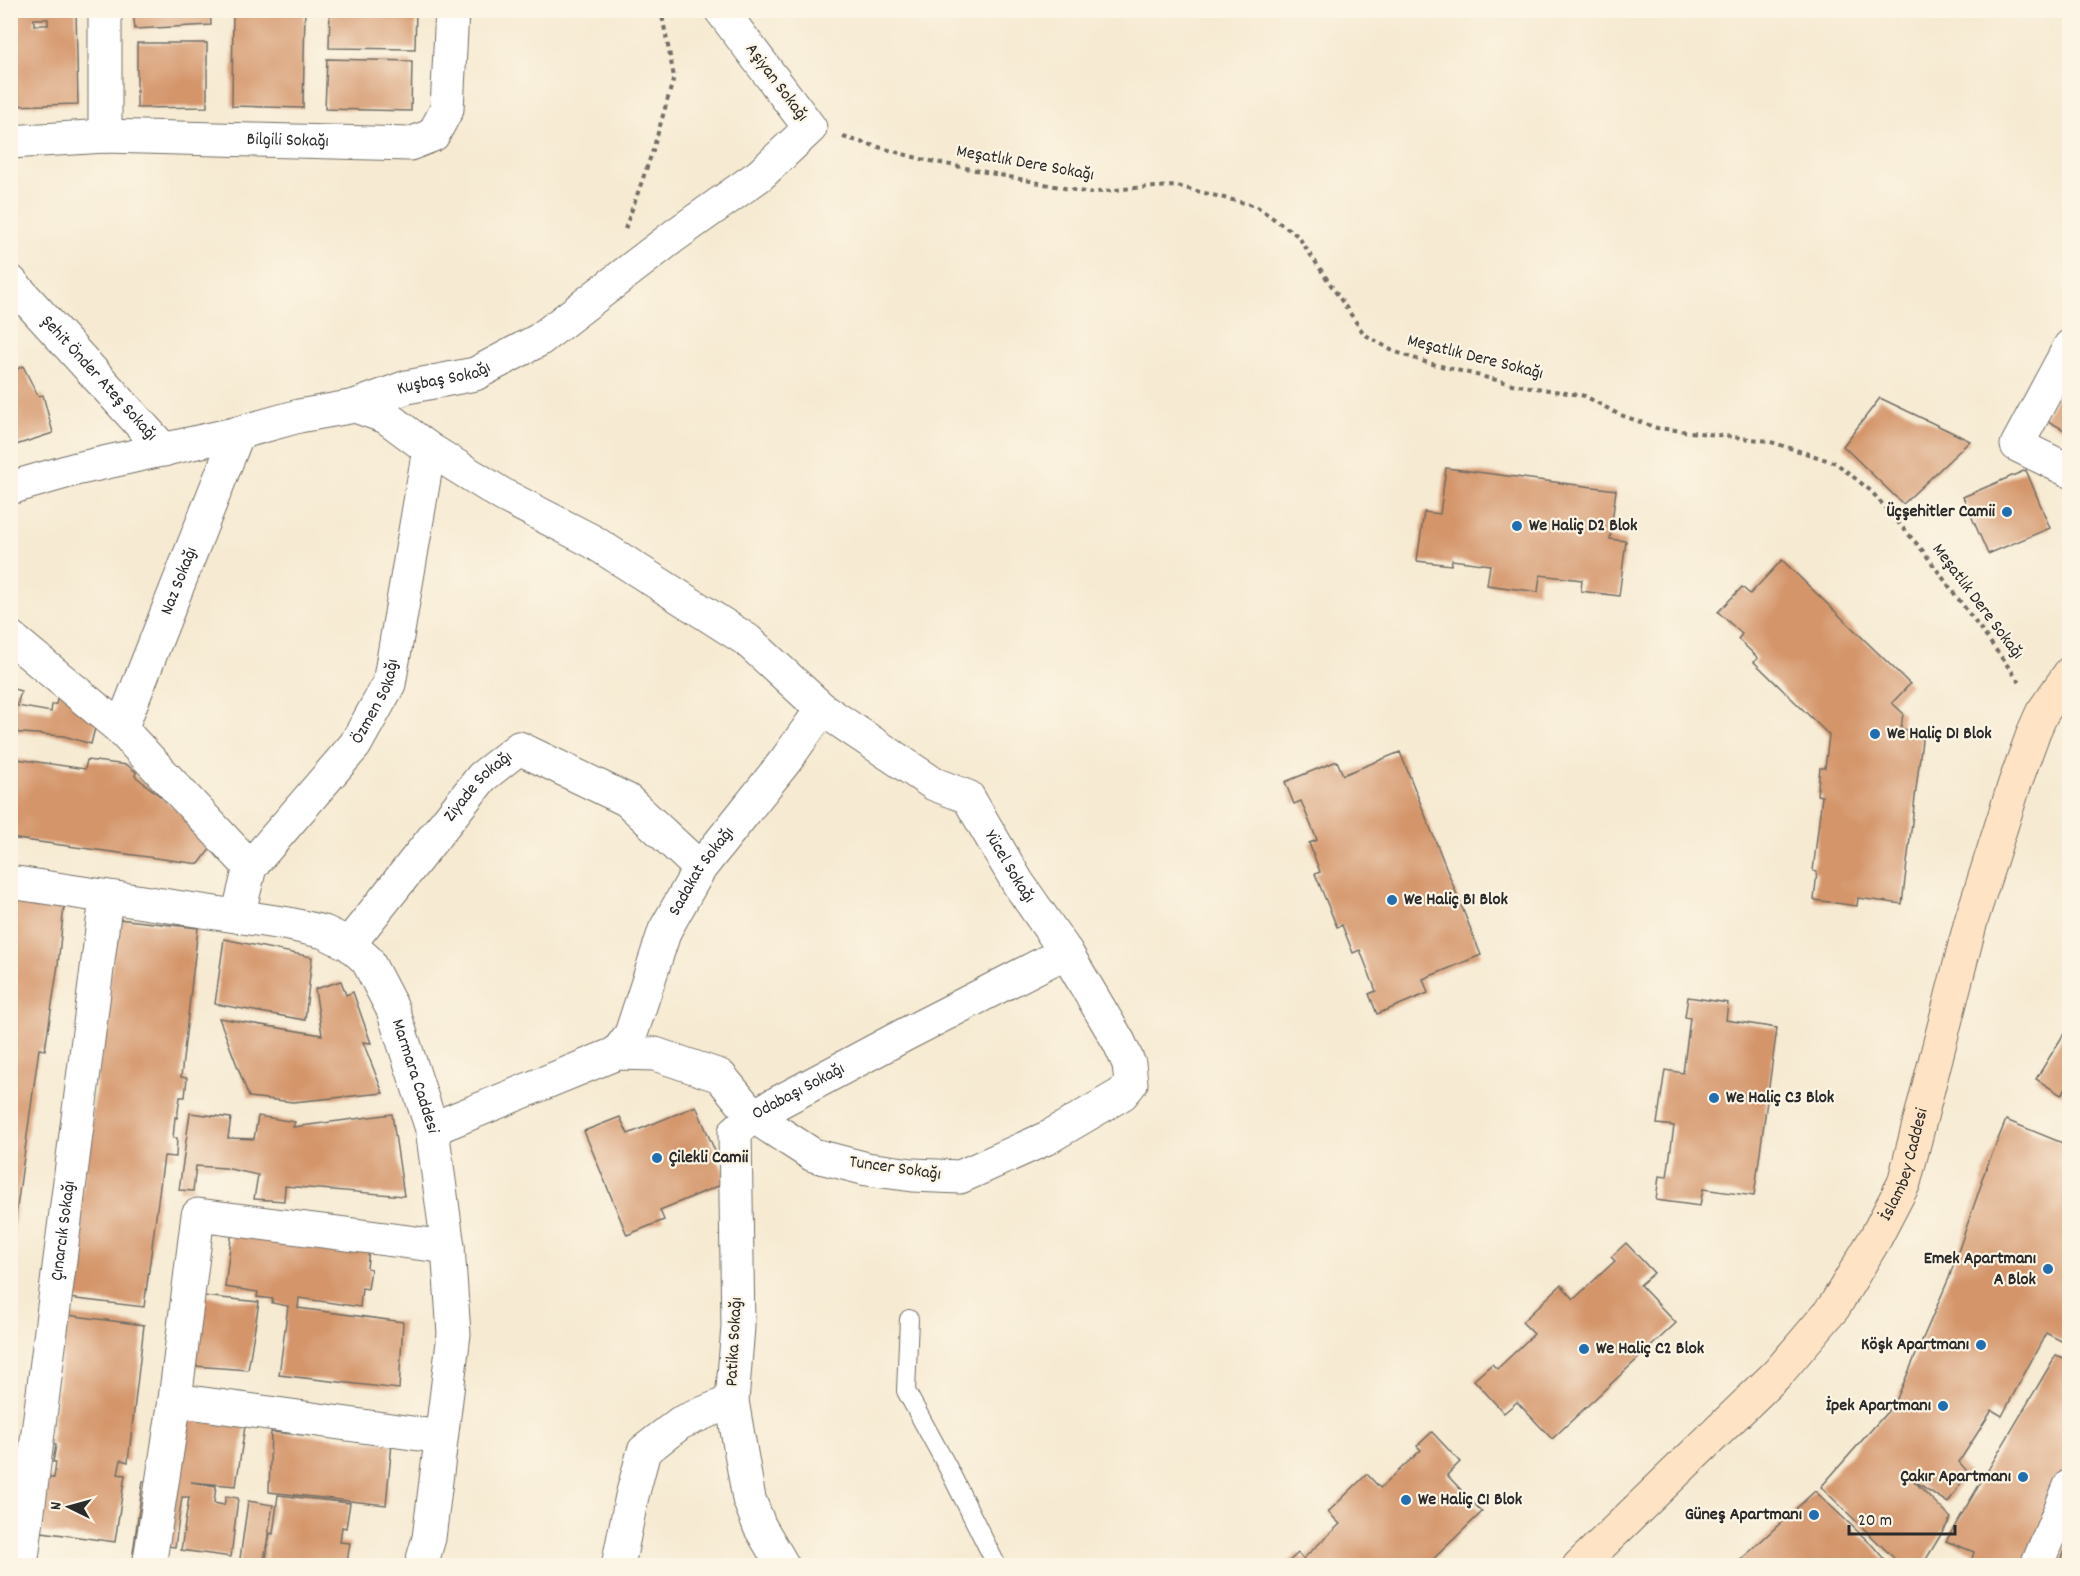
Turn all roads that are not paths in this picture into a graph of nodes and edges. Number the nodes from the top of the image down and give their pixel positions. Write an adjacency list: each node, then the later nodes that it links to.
1 (105, 10): 5 (street)
2 (452, 10): 5 (street, Bilgili Sokağı)
3 (721, 10): 4 (street, Aşiyan Sokağı)
4 (810, 128): 9 (street, Kuşbaş Sokağı)
5 (105, 136): 6 (street, Bilgili Sokağı)
6 (10, 142)
7 (10, 281): 12 (street, Şehit Önder Ateş Sokağı)
8 (2070, 346): 13 (street)
9 (355, 406): 10 (street, Kuşbaş Sokağı); 11 (street, Yücel Sokağı)
10 (238, 433): 12 (street, Kuşbaş Sokağı); 18 (street, Naz Sokağı)
11 (429, 449): 17 (street, Yücel Sokağı); 19 (street, Özmen Sokağı)
12 (164, 450): 14 (street, Kuşbaş Sokağı)
13 (2070, 471)
14 (10, 488)
15 (10, 637): 18 (street)
16 (2070, 673): 42 (main road, İslambey Caddesi)
17 (822, 709): 20 (street, Sadakat Sokağı); 25 (street, Yücel Sokağı)
18 (121, 729): 19 (street)
19 (250, 867): 23 (street, Özmen Sokağı)
20 (700, 868): 24 (street, Ziyade Sokağı); 26 (street, Sadakat Sokağı)
21 (10, 882): 22 (street, Marmara Caddesi)
22 (106, 898): 23 (street, Marmara Caddesi); 36 (street, Çınarcık Sokağı)
23 (238, 916): 24 (street, Marmara Caddesi)
24 (349, 944): 29 (street, Marmara Caddesi)
25 (1066, 952): 27 (street, Yücel Sokağı); 28 (street, Odabaşı Sokağı)
26 (617, 1053): 28 (street, Odabaşı Sokağı); 29 (street, Odabaşı Sokağı)
27 (1131, 1083): 28 (street, Tuncer Sokağı)
28 (753, 1116): 33 (street, Patika Sokağı)
29 (432, 1129): 30 (street, Marmara Caddesi)
30 (448, 1247): 32 (street); 34 (street, Marmara Caddesi)
31 (909, 1319): 41 (lane)
32 (175, 1400): 34 (street); 37 (street)
33 (732, 1401): 39 (street); 40 (street, Patika Sokağı)
34 (441, 1437): 38 (street, Marmara Caddesi)
35 (2070, 1486): 43 (street)
36 (21, 1566)
37 (149, 1566)
38 (421, 1566)
39 (618, 1566)
40 (783, 1566)
41 (997, 1566)
42 (1579, 1566)
43 (2037, 1566)

